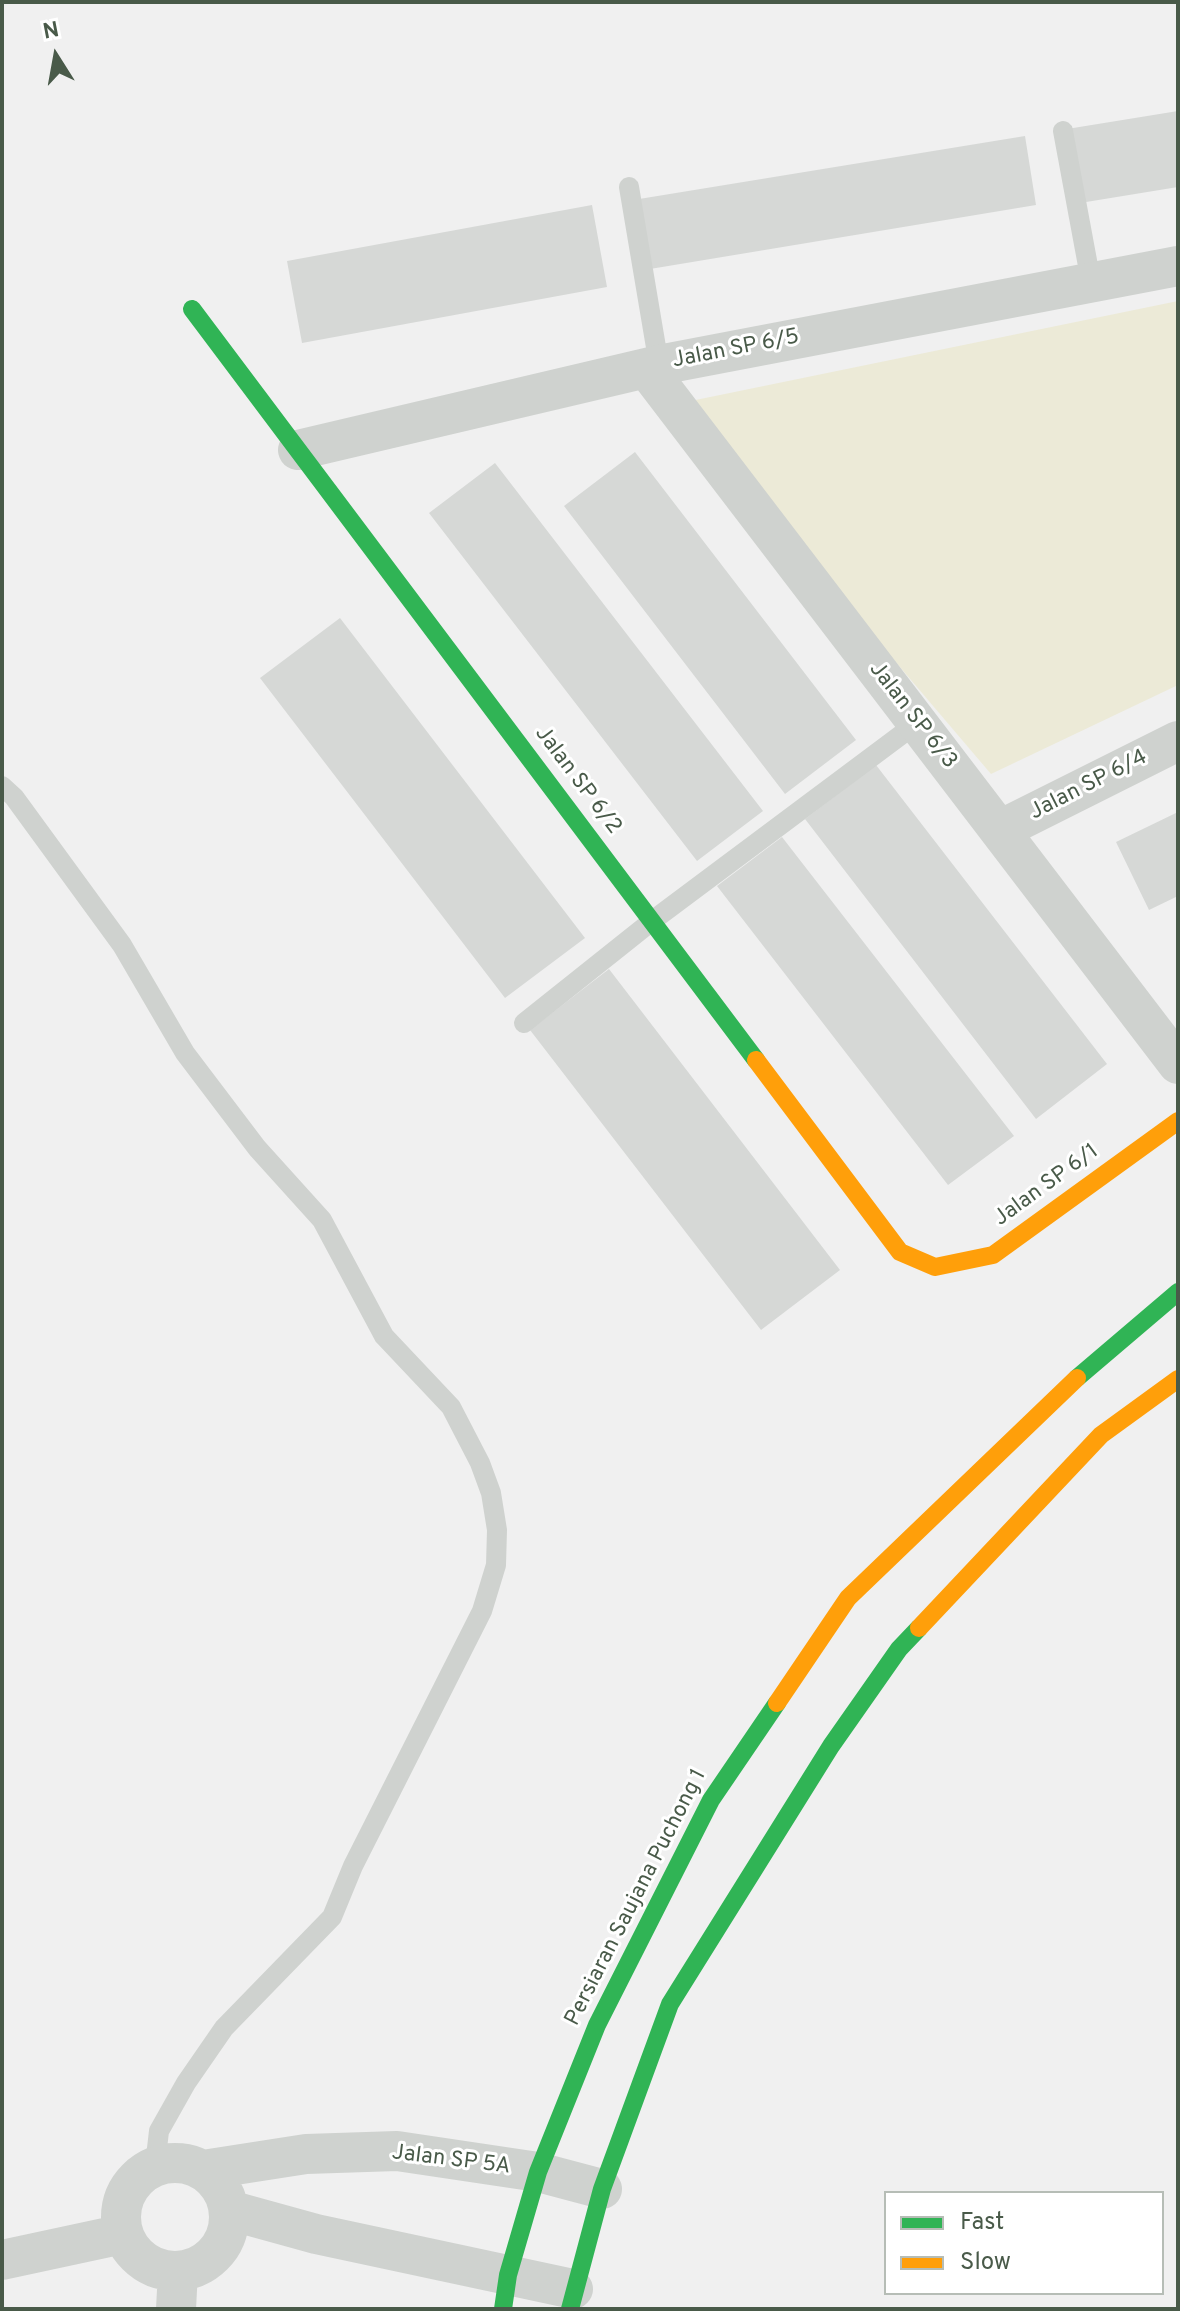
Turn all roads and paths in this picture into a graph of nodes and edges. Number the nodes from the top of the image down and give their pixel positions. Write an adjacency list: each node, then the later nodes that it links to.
1 (1063, 131): 4 (lane)
2 (629, 187): 6 (lane)
3 (1178, 266): 4 (street, Jalan SP 6/5)
4 (1091, 282): 6 (street, Jalan SP 6/5)
5 (192, 309): 7 (street, Jalan SP 6/2)
6 (653, 367): 7 (street, Jalan SP 6/5); 8 (street, Jalan SP 6/3)
7 (298, 450): 12 (street, Jalan SP 6/2)
8 (917, 723): 11 (street, Jalan SP 6/3); 12 (lane)
9 (1178, 741): 11 (street, Jalan SP 6/4)
10 (2, 786): 19 (lane)
11 (1000, 830): 14 (street, Jalan SP 6/3)
12 (652, 921): 13 (lane); 16 (street, Jalan SP 6/2)
13 (524, 1023)
14 (1178, 1064)
15 (1178, 1121): 16 (street, Jalan SP 6/1)
16 (935, 1267)
17 (1178, 1292): 21 (street, Persiaran Saujana Puchong 1)
18 (1178, 1379): 22 (street)
19 (155, 2166): 20 (street, Jalan SP 5A); 24 (street)
20 (203, 2170): 21 (street, Jalan SP 5A); 23 (street)
21 (538, 2172): 22 (street, Jalan SP 5A); 27 (street, Persiaran Saujana Puchong 1)
22 (602, 2189): 28 (street)
23 (229, 2210): 26 (street); 27 (street)
24 (123, 2234): 25 (street); 26 (street)
25 (2, 2260)
26 (177, 2290)
27 (506, 2292): 28 (street)
28 (571, 2299)

